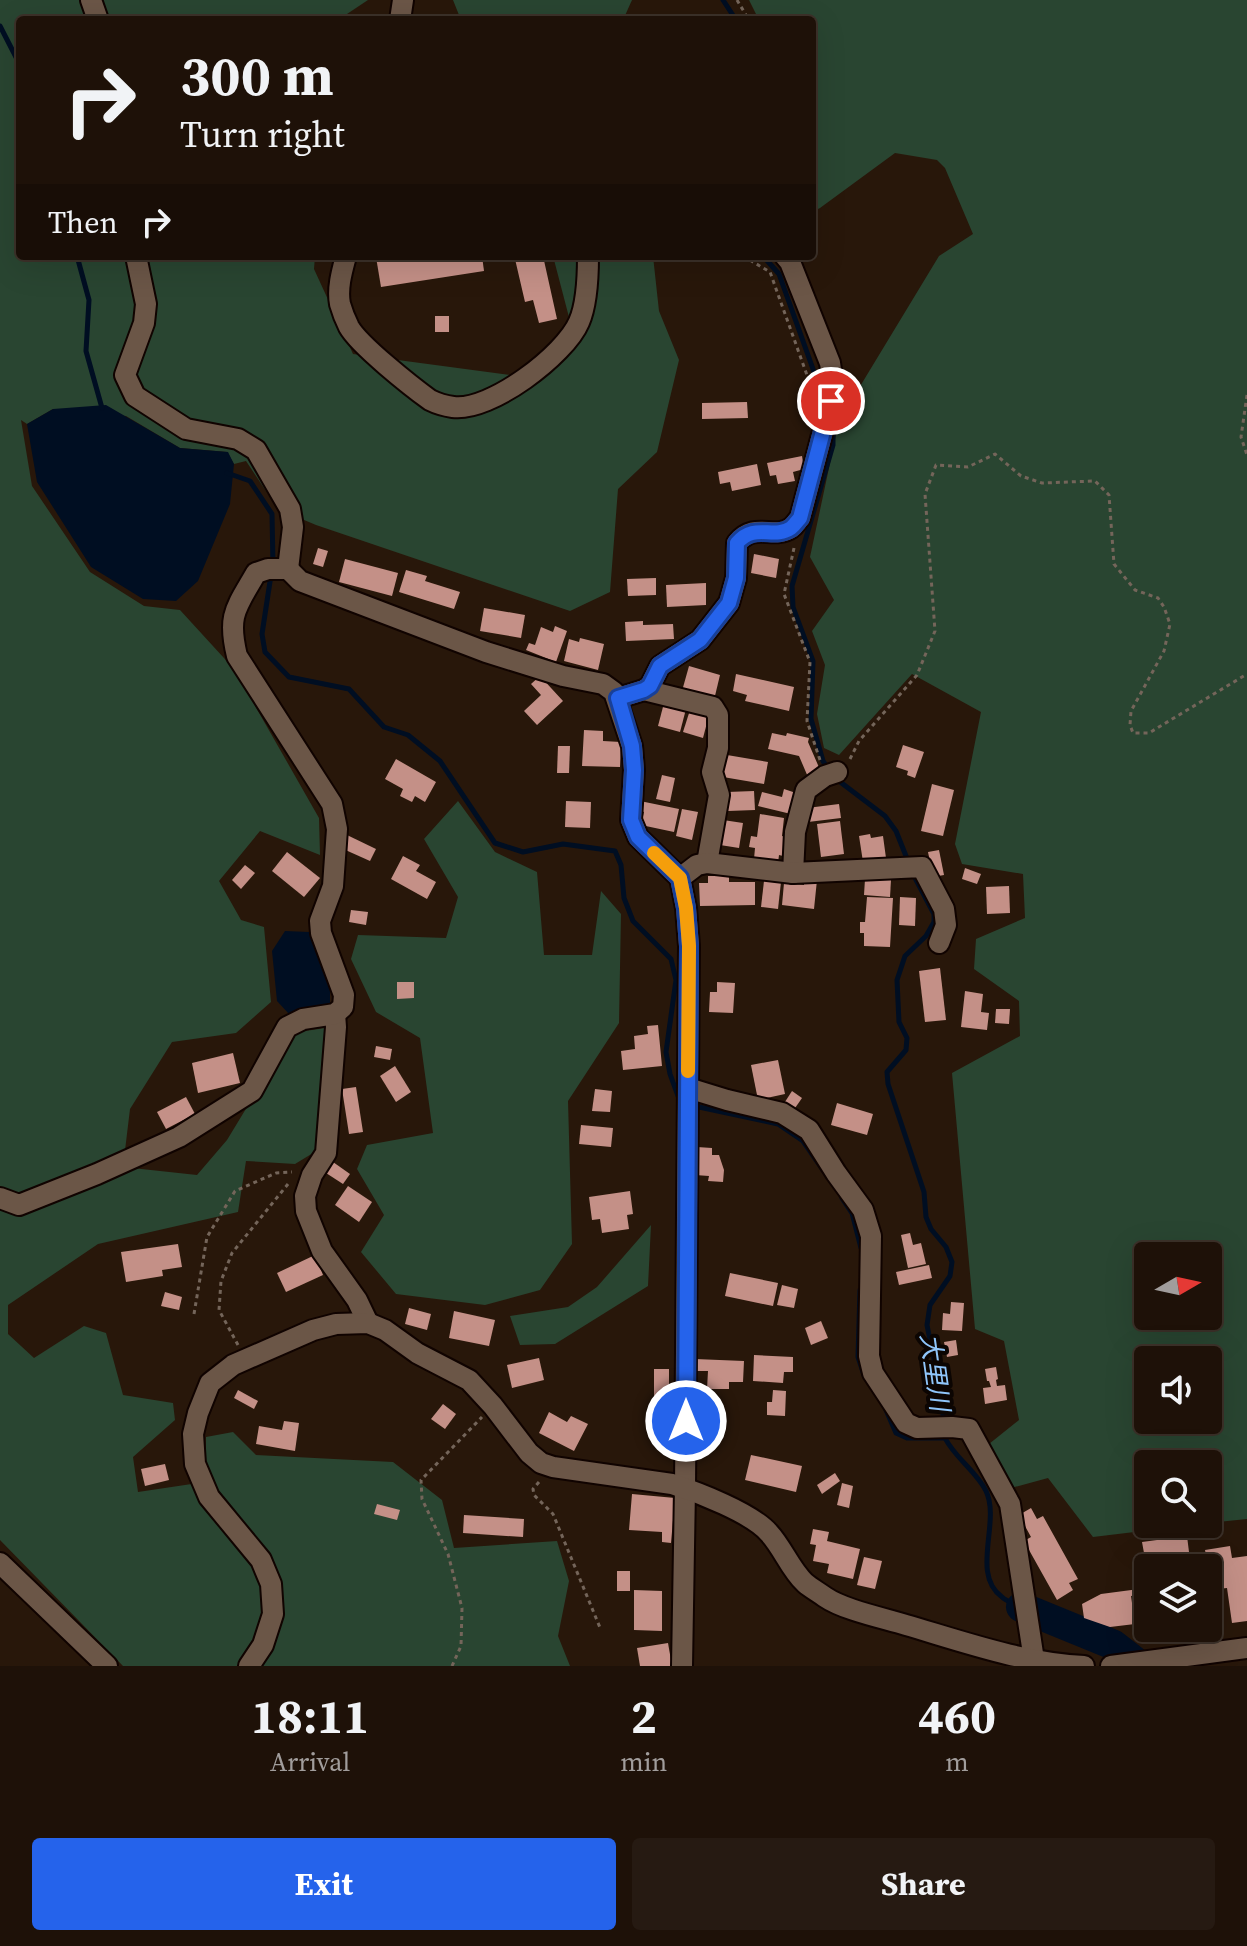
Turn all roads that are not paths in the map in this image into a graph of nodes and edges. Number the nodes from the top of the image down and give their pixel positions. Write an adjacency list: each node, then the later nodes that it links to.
1 (137, 260): 5 (street)
2 (345, 260): 3 (street)
3 (588, 260)
4 (788, 260): 6 (street)
5 (279, 569): 7 (street); 13 (street)
6 (644, 690): 7 (street); 9 (street)
7 (618, 698): 11 (street)
8 (836, 772): 10 (street)
9 (707, 863): 10 (street); 11 (street)
10 (793, 873): 12 (street)
11 (680, 878): 14 (street)
12 (939, 943)
13 (335, 1014): 15 (street); 16 (street)
14 (688, 1088): 17 (street); 21 (street)
15 (0, 1198)
16 (368, 1323): 17 (street); 24 (street)
17 (685, 1488): 20 (street); 25 (street)
18 (0, 1563): 22 (street)
19 (1247, 1648): 23 (street)
20 (997, 1659): 21 (street)
21 (1034, 1660): 26 (street)
22 (105, 1665)
23 (1123, 1665): 27 (street)
24 (249, 1666)
25 (682, 1666)
26 (1084, 1666)
27 (1111, 1666)

